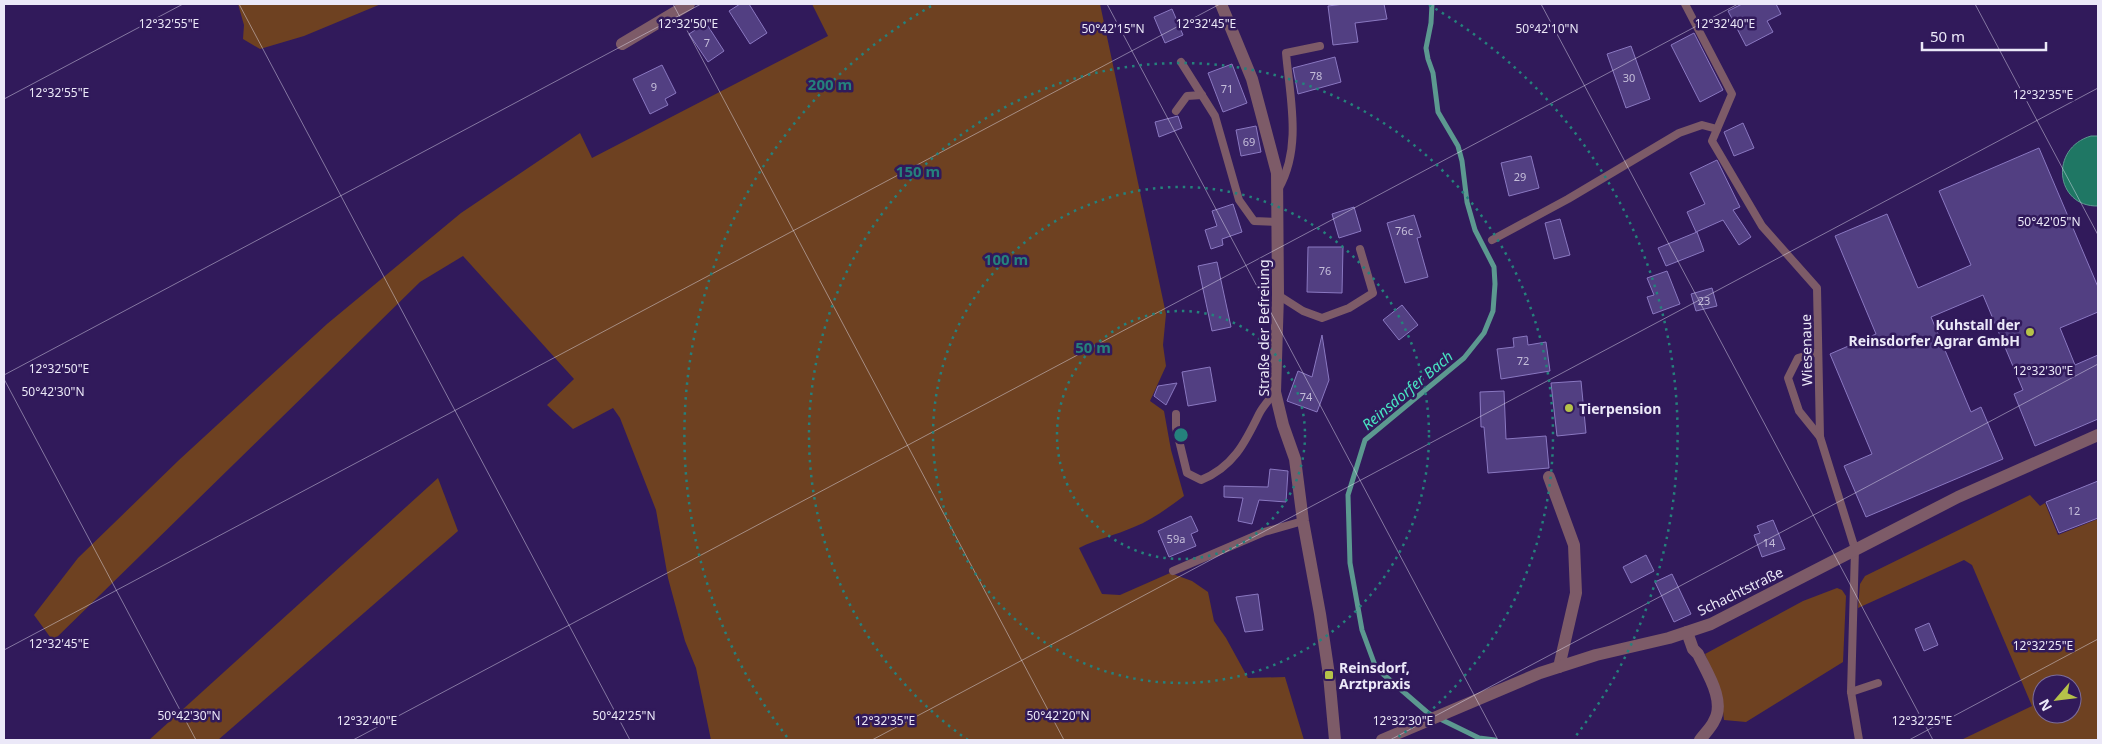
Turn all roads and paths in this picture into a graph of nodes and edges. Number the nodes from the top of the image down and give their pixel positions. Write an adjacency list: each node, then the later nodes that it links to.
1 (689, 4): 4 (street)
2 (1221, 4): 10 (street, Straße der Befreiung)
3 (1685, 4): 9 (lane)
4 (622, 44)
5 (1320, 46): 10 (lane)
6 (1181, 62): 7 (lane)
7 (1202, 95): 8 (lane); 11 (lane)
8 (1176, 111)
9 (1716, 129): 12 (lane); 15 (lane, Wiesenaue)
10 (1277, 191): 11 (street, Straße der Befreiung)
11 (1278, 222): 14 (street, Straße der Befreiung)
12 (1492, 240)
13 (1360, 249): 14 (lane)
14 (1278, 295): 16 (street, Straße der Befreiung)
15 (1818, 352): 19 (lane, Wiesenaue); 19 (lane)
16 (1276, 392): 17 (lane); 21 (street, Straße der Befreiung)
17 (1176, 414)
18 (2098, 435): 22 (street, Schachtstraße)
19 (1820, 437): 22 (lane, Wiesenaue)
20 (1548, 477): 25 (street)
21 (1302, 521): 23 (lane); 28 (street, Straße der Befreiung)
22 (1855, 550): 24 (street, Schachtstraße); 27 (lane, Wiesenaue)
23 (1173, 570)
24 (1687, 632): 25 (street, Schachtstraße); 30 (street)
25 (1559, 667): 29 (street, Schachtstraße)
26 (1878, 683): 27 (lane)
27 (1852, 692): 31 (lane, Wiesenaue)
28 (1335, 740)
29 (1382, 740)
30 (1700, 740)
31 (1859, 740)

